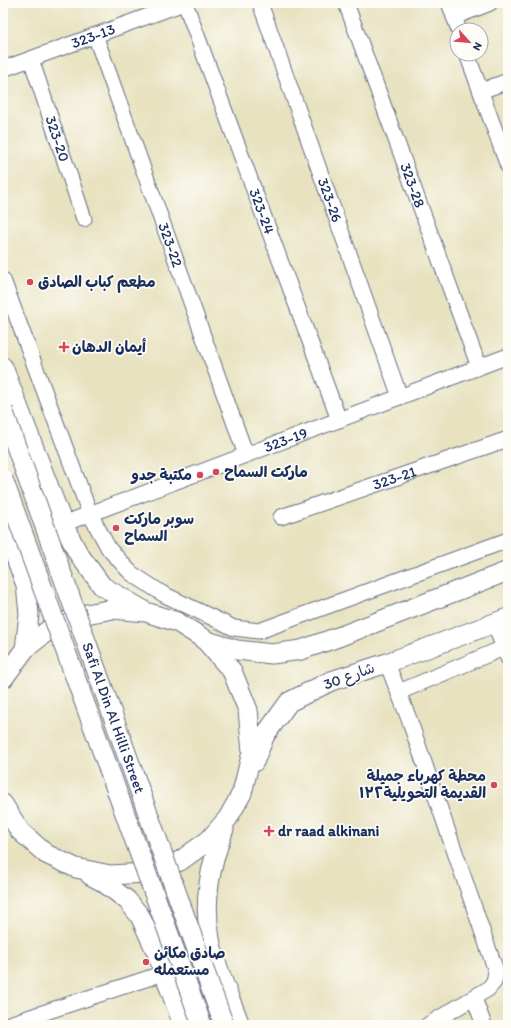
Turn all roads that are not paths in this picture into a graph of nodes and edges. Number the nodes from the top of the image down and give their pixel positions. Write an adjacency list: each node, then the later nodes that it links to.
1 (184, 3): 6 (street, 323-13); 20 (street, 323-24)
2 (260, 3): 18 (street, 323-26)
3 (346, 3): 17 (street, 323-28)
4 (490, 3): 5 (street)
5 (454, 16)
6 (95, 35): 7 (street, 323-13); 22 (street, 323-22)
7 (31, 58): 9 (street, 323-13); 13 (street, 323-20)
8 (470, 62): 11 (street)
9 (3, 69)
10 (508, 81): 11 (street)
11 (481, 91): 12 (street)
12 (508, 166)
13 (84, 219)
14 (3, 280): 24 (street)
15 (508, 356): 17 (street, 323-19)
16 (3, 367): 26 (main road)
17 (479, 367): 18 (street, 323-19)
18 (400, 397): 20 (street, 323-19)
19 (3, 410): 48 (main road, Safi Al Din Al Hilli Street, bridge)
20 (338, 420): 22 (street, 323-19)
21 (508, 439): 25 (street, 323-21)
22 (246, 455): 24 (street, 323-19)
23 (3, 479): 47 (main road, Safi Al Din Al Hilli Street, bridge)
24 (90, 514): 26 (street, 323-19); 28 (street)
25 (281, 517)
26 (63, 524): 30 (main road)
27 (5, 533): 33 (main road)
28 (508, 540)
29 (508, 571): 32 (main road)
30 (146, 612): 32 (main road); 33 (main road)
31 (501, 620): 34 (street); 35 (main road, شارع 30)
32 (204, 640): 38 (main road)
33 (25, 649): 36 (main road)
34 (507, 650): 37 (street)
35 (387, 663): 37 (street); 38 (main road, شارع 30)
36 (3, 679)
37 (399, 692): 44 (street)
38 (242, 793): 40 (main road)
39 (3, 804): 41 (main road)
40 (228, 818): 42 (main road); 49 (main road)
41 (12, 830): 42 (main road)
42 (76, 868): 43 (main road)
43 (164, 973): 45 (street); 46 (main road)
44 (474, 998): 50 (street); 51 (street)
45 (6, 1025)
46 (183, 1025)
47 (202, 1025)
48 (224, 1025)
49 (240, 1025)
50 (428, 1025)
51 (484, 1025)

